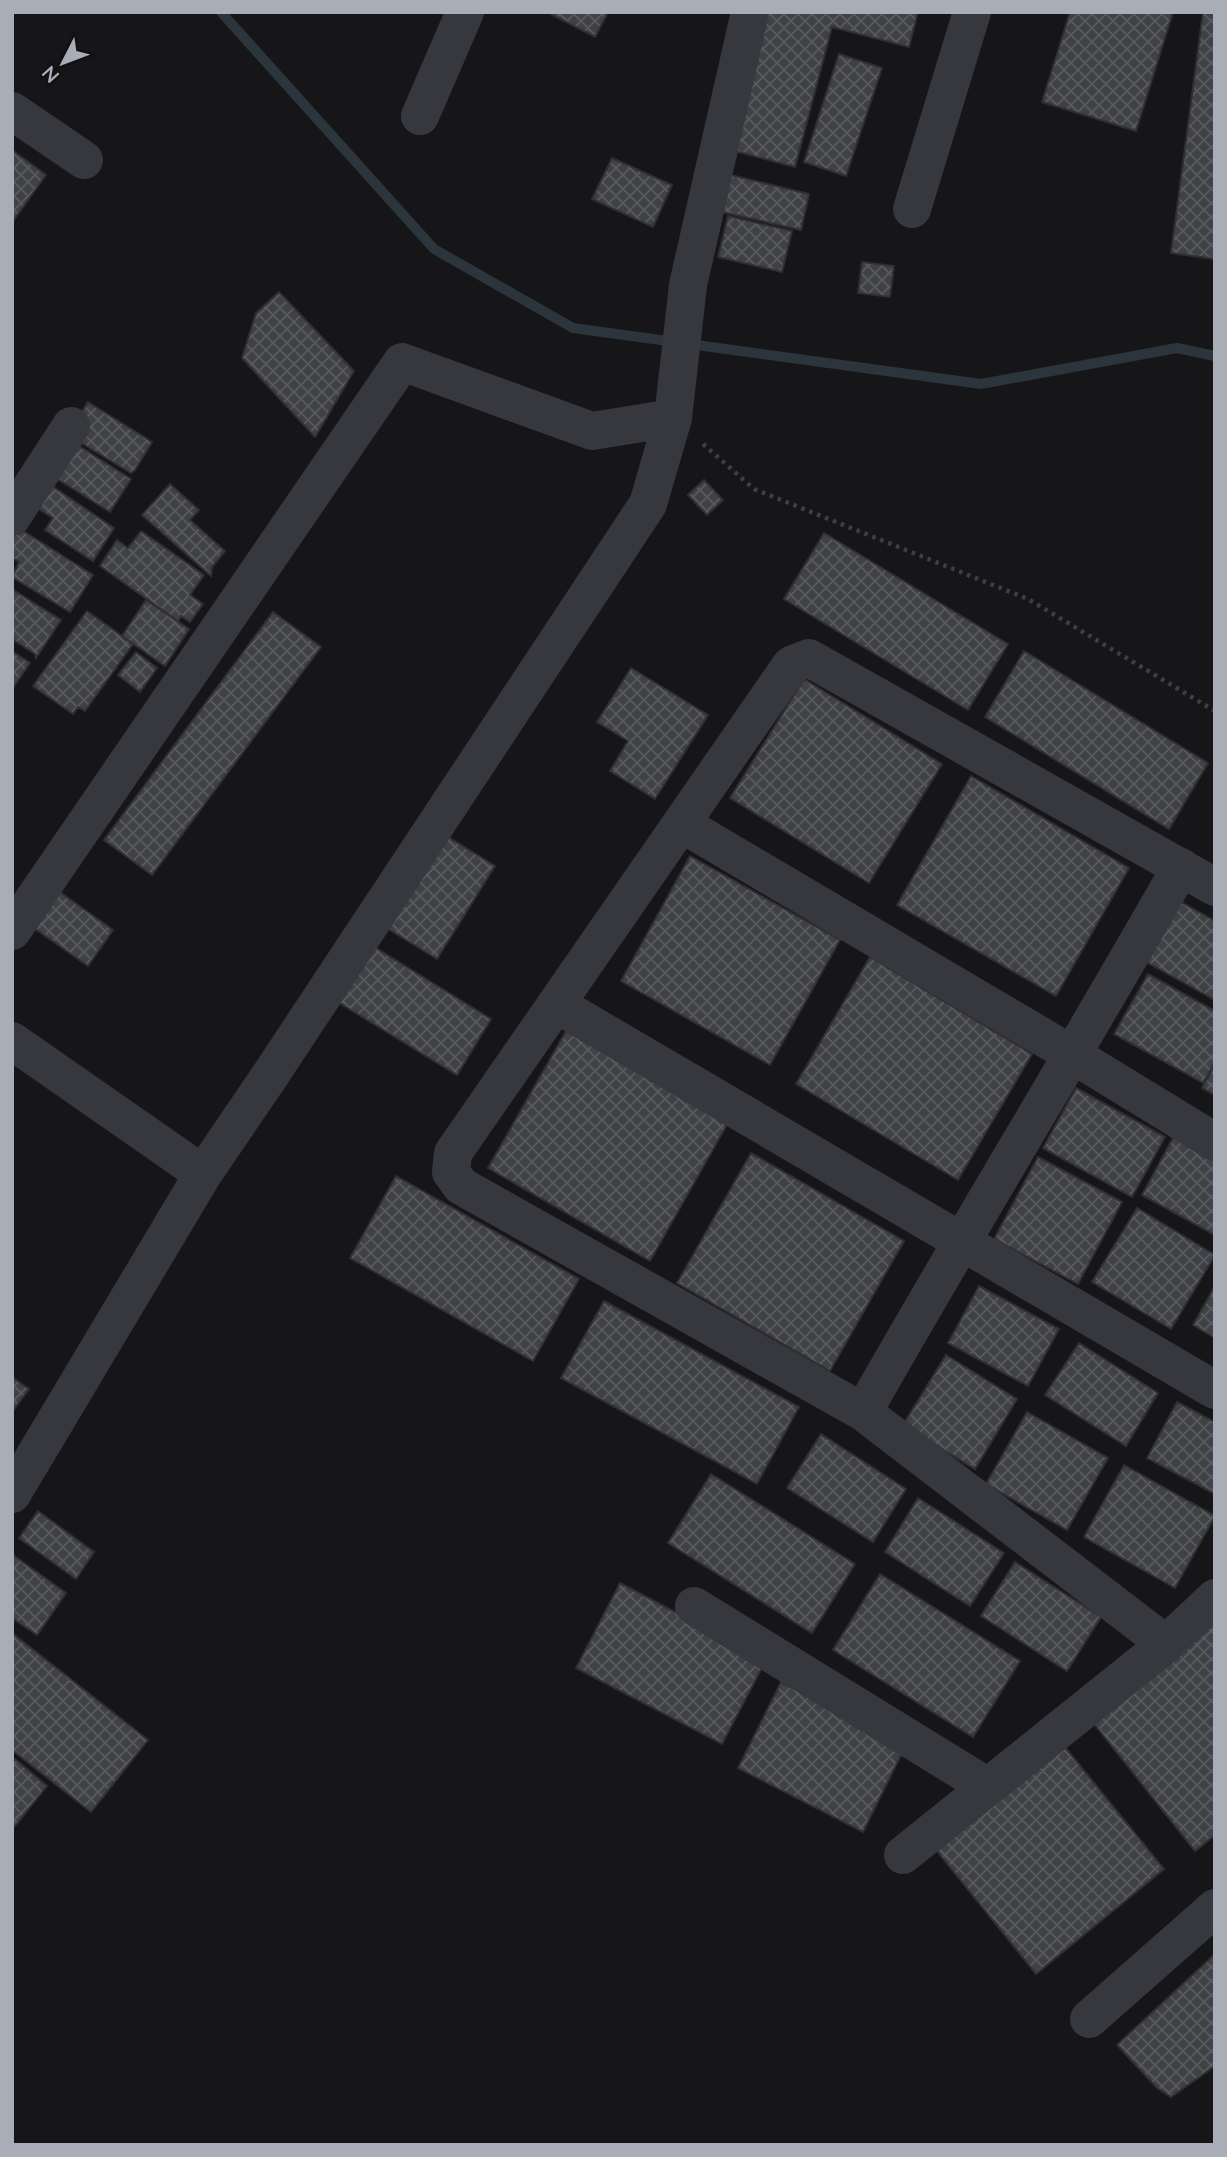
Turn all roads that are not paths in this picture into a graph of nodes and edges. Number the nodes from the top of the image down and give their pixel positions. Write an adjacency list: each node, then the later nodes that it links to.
1 (465, 12): 5 (street)
2 (750, 12): 8 (street)
3 (972, 12): 7 (street)
4 (12, 111): 6 (street)
5 (420, 116)
6 (84, 160)
7 (912, 209)
8 (673, 418): 14 (street); 19 (street)
9 (71, 426): 10 (street)
10 (12, 517)
11 (682, 824): 12 (street); 15 (street); 17 (street)
12 (1181, 867): 13 (street); 17 (street)
13 (1215, 887)
14 (12, 931)
15 (556, 1004): 20 (street); 22 (street)
16 (12, 1041): 19 (street)
17 (1073, 1055): 18 (street); 20 (street)
18 (1215, 1142)
19 (203, 1174): 23 (street)
20 (960, 1240): 21 (street); 22 (street)
21 (1215, 1390)
22 (863, 1412): 26 (street)
23 (14, 1488)
24 (1215, 1598): 26 (street)
25 (694, 1606): 27 (street)
26 (1166, 1644): 27 (street)
27 (988, 1787): 28 (street)
28 (903, 1856)
29 (1215, 1909): 30 (street)
30 (1089, 2019)

